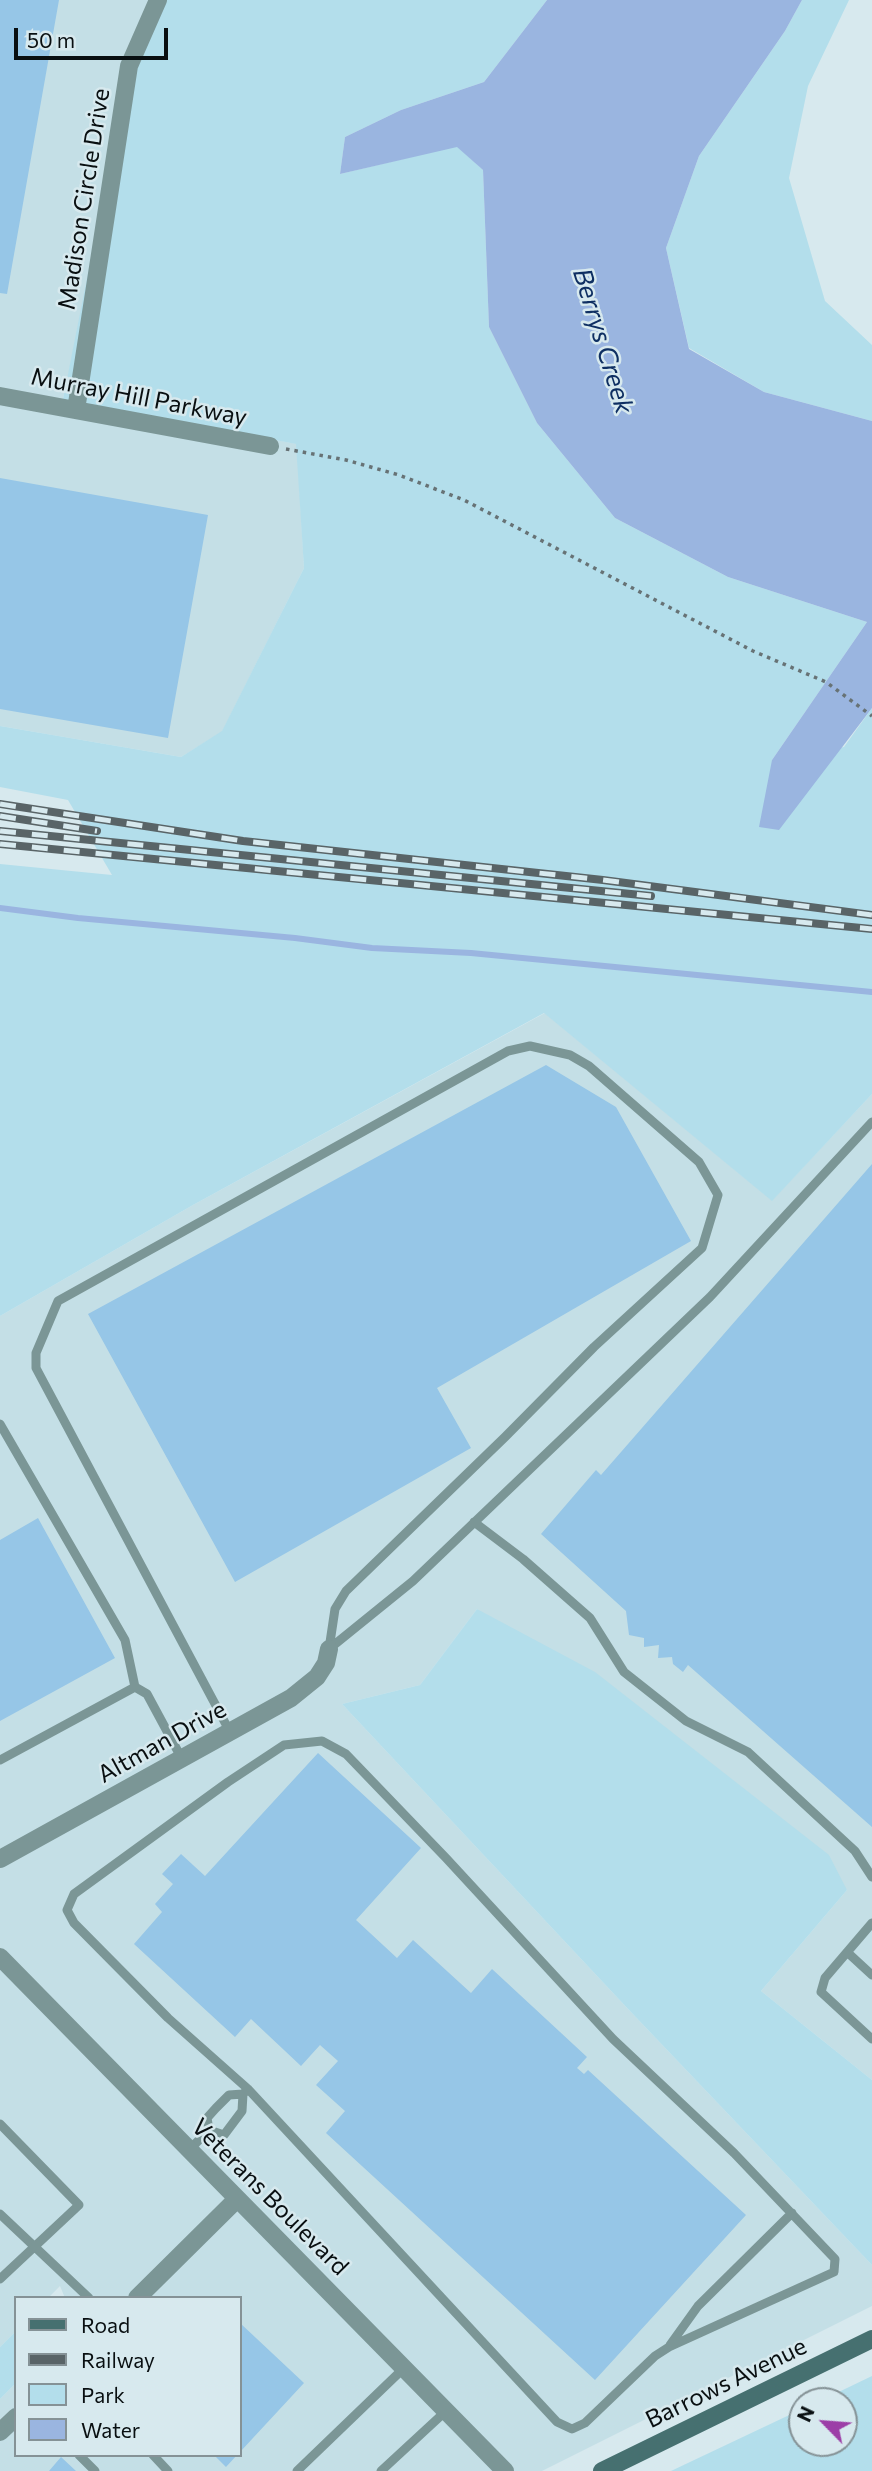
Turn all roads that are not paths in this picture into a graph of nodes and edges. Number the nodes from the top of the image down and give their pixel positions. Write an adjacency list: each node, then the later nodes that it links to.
1 (158, 0): 3 (street, Madison Circle Drive)
2 (0, 396): 3 (street, Murray Hill Parkway)
3 (76, 410): 4 (street, Murray Hill Parkway)
4 (270, 446)
5 (872, 1122): 7 (lane)
6 (0, 1424): 9 (lane)
7 (474, 1522): 8 (lane); 14 (lane)
8 (329, 1648): 10 (street, Altman Drive); 10 (lane)
9 (135, 1687): 11 (lane); 12 (lane)
10 (230, 1732): 11 (street, Altman Drive)
11 (183, 1759): 13 (street, Altman Drive)
12 (0, 1760)
13 (0, 1859)
14 (872, 1877)
15 (872, 1923): 16 (lane)
16 (847, 1952): 18 (lane); 19 (lane)
17 (0, 1957): 23 (street, Veterans Boulevard)
18 (872, 1975)
19 (872, 2039)
20 (246, 2091): 22 (lane); 22 (lane); 25 (lane); 32 (lane)
21 (0, 2124): 27 (lane)
22 (209, 2130): 23 (lane)
23 (189, 2150): 24 (street, Veterans Boulevard)
24 (237, 2199): 30 (street); 33 (street, Veterans Boulevard)
25 (792, 2213): 32 (lane); 32 (lane)
26 (0, 2214): 27 (lane)
27 (33, 2247): 28 (lane); 29 (lane)
28 (0, 2279)
29 (87, 2296)
30 (139, 2296)
31 (872, 2339): 44 (street, Barrows Avenue)
32 (669, 2347)
33 (404, 2368): 34 (street, Veterans Boulevard); 41 (lane)
34 (446, 2411): 42 (lane); 43 (street, Veterans Boulevard)
35 (14, 2419): 36 (street)
36 (0, 2432)
37 (81, 2457): 39 (lane)
38 (155, 2457): 40 (lane)
39 (94, 2471)
40 (168, 2471)
41 (297, 2471)
42 (381, 2471)
43 (505, 2471)
44 (603, 2471)

